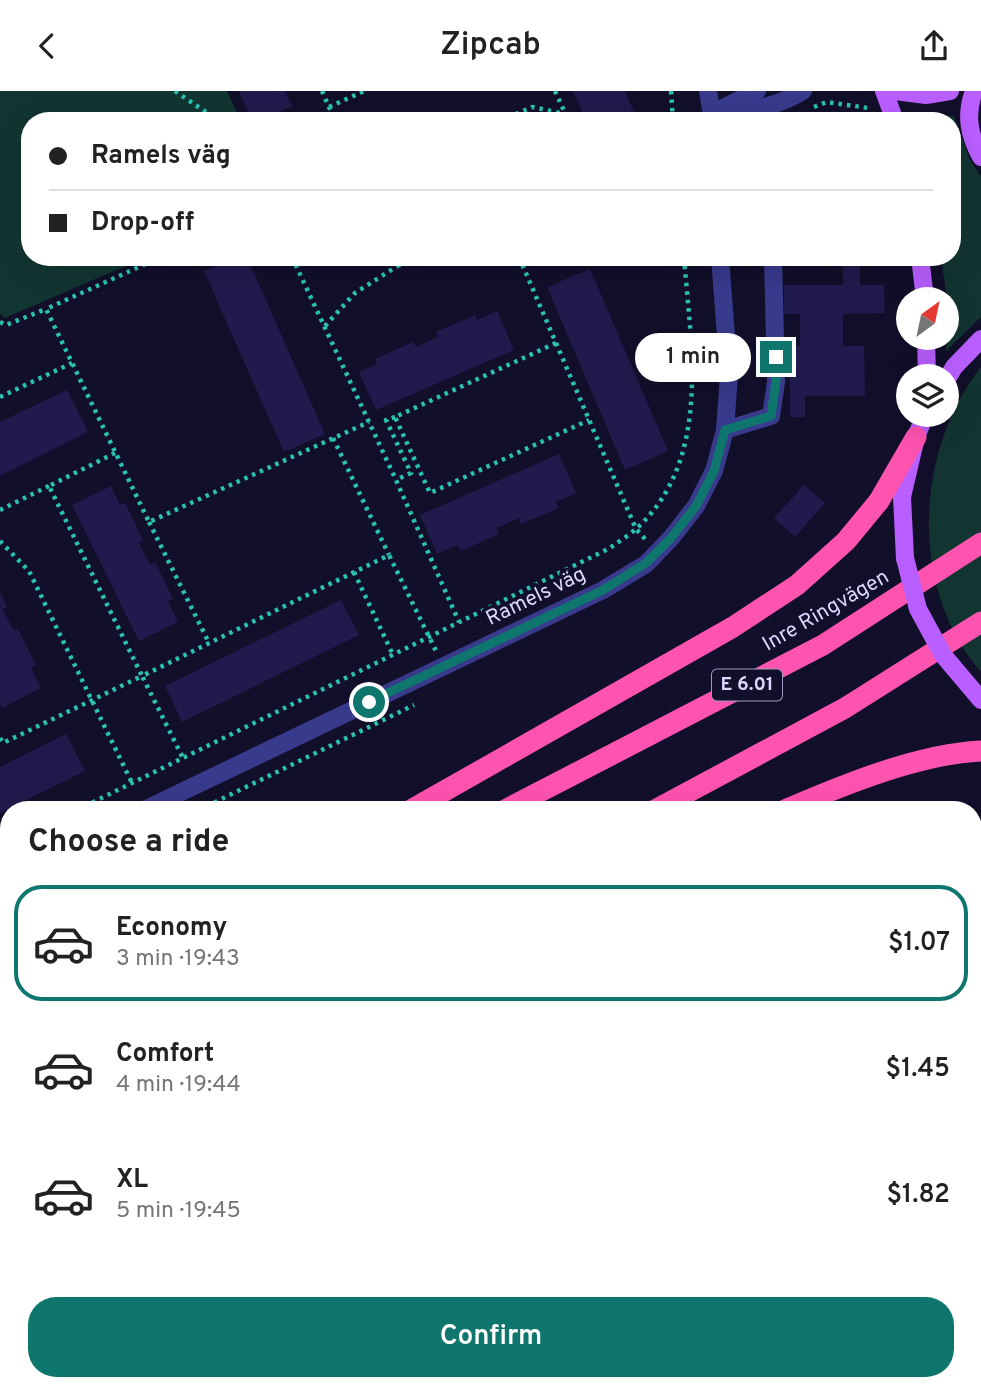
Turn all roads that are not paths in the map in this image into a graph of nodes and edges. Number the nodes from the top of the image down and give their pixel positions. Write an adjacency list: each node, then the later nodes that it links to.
1 (708, 91): 8 (street)
2 (757, 91): 9 (street)
3 (803, 91): 10 (street)
4 (884, 91): 11 (main road)
5 (895, 91): 6 (main road)
6 (950, 91)
7 (974, 91): 12 (main road)
8 (712, 112)
9 (721, 112)
10 (742, 112)
11 (892, 112)
12 (981, 157)
13 (721, 266): 20 (street, Ramels väg)
14 (774, 266): 20 (street)
15 (921, 266): 16 (main road)
16 (924, 287)
17 (981, 339): 18 (main road)
18 (957, 364)
19 (920, 427): 21 (main road)
20 (725, 430): 26 (street, Ramels väg)
21 (916, 437): 24 (main road, bridge); 27 (highway)
22 (981, 543): 28 (highway, Inre Ringvägen / E 6.01)
23 (981, 622): 29 (highway)
24 (981, 700)
25 (981, 751): 30 (highway)
26 (163, 801)
27 (427, 801)
28 (522, 801)
29 (673, 801)
30 (809, 801)

